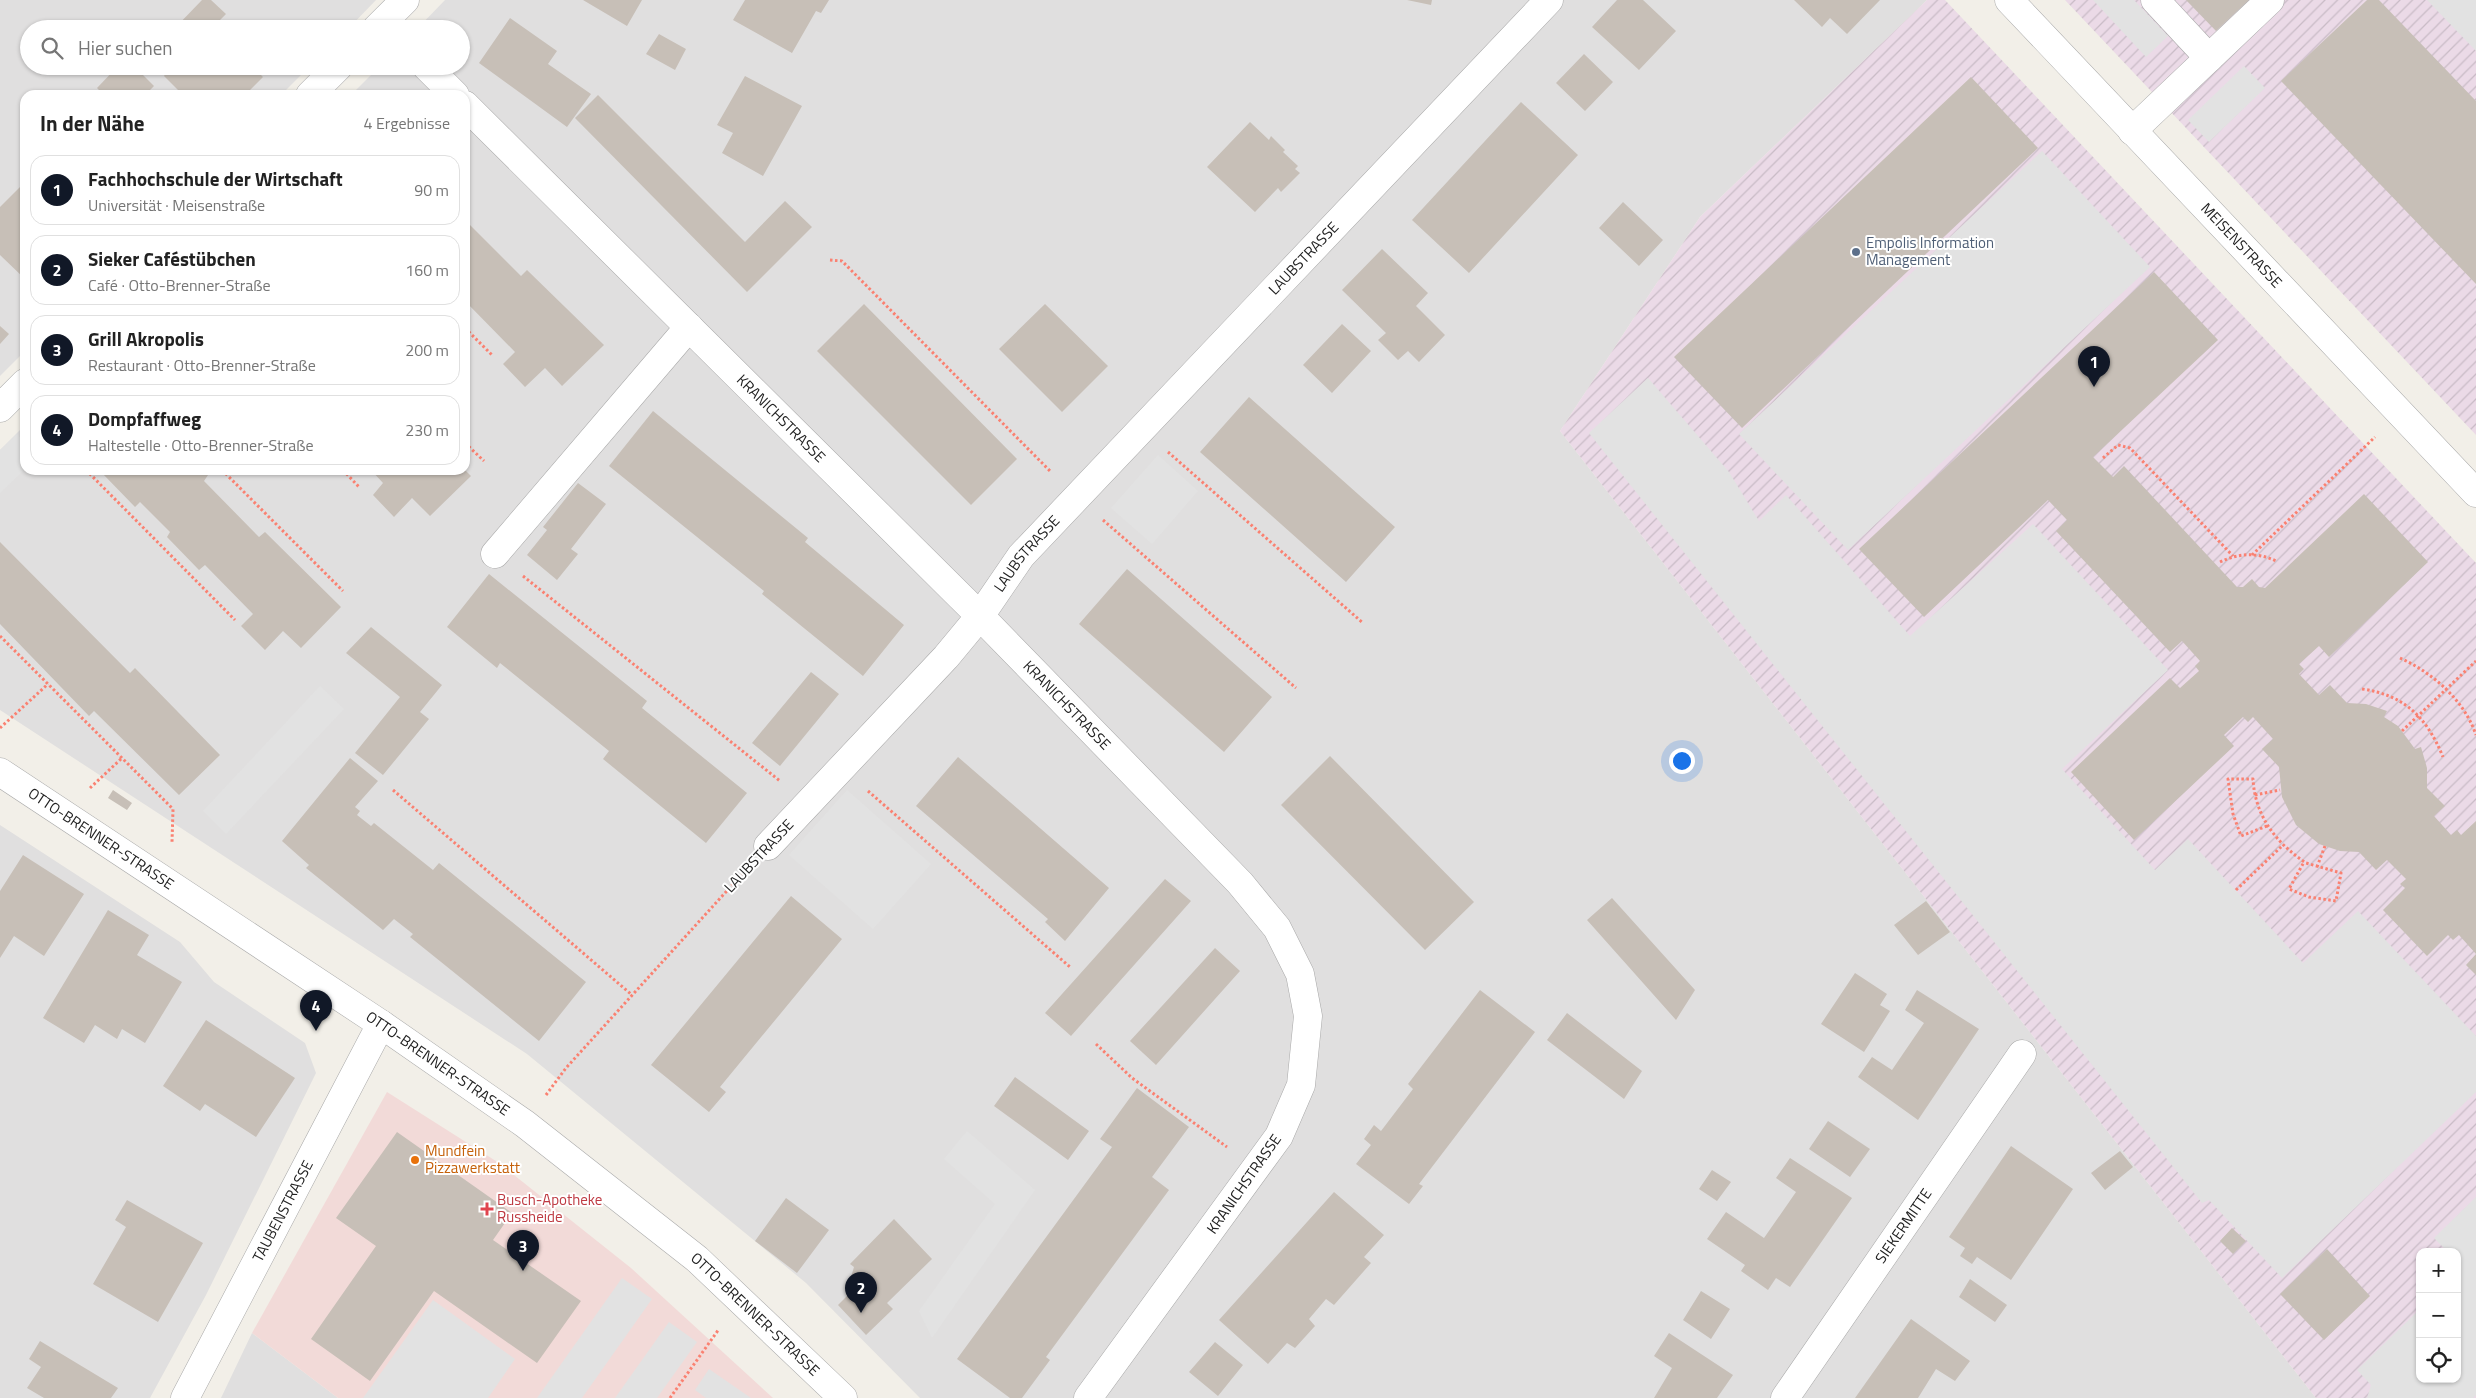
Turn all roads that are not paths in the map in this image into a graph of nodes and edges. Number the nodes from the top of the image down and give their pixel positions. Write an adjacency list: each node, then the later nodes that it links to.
1 (405, 0): 6 (street)
2 (1549, 0): 19 (street, LAUBSTRASSE)
3 (2009, 0): 13 (street, MEISENSTRASSE)
4 (2155, 0): 7 (street)
5 (2270, 0): 7 (street)
6 (388, 20)
7 (2209, 58): 13 (street)
8 (330, 75): 10 (street)
9 (435, 75): 11 (street)
10 (315, 90)
11 (450, 90)
12 (470, 110): 14 (street, KRANICHSTRASSE)
13 (2132, 131): 17 (street, MEISENSTRASSE)
14 (688, 327): 18 (street); 19 (street, KRANICHSTRASSE)
15 (20, 388): 16 (street)
16 (0, 408)
17 (2475, 490)
18 (495, 554)
19 (980, 616): 21 (street, LAUBSTRASSE); 26 (street, KRANICHSTRASSE)
20 (0, 772): 22 (street, OTTO-BRENNER-STRASSE)
21 (768, 846)
22 (381, 1024): 24 (street, TAUBENSTRASSE); 25 (street, OTTO-BRENNER-STRASSE)
23 (2022, 1054): 27 (street, SIEKERMITTE)
24 (185, 1398)
25 (843, 1398)
26 (1088, 1398)
27 (1785, 1398)

